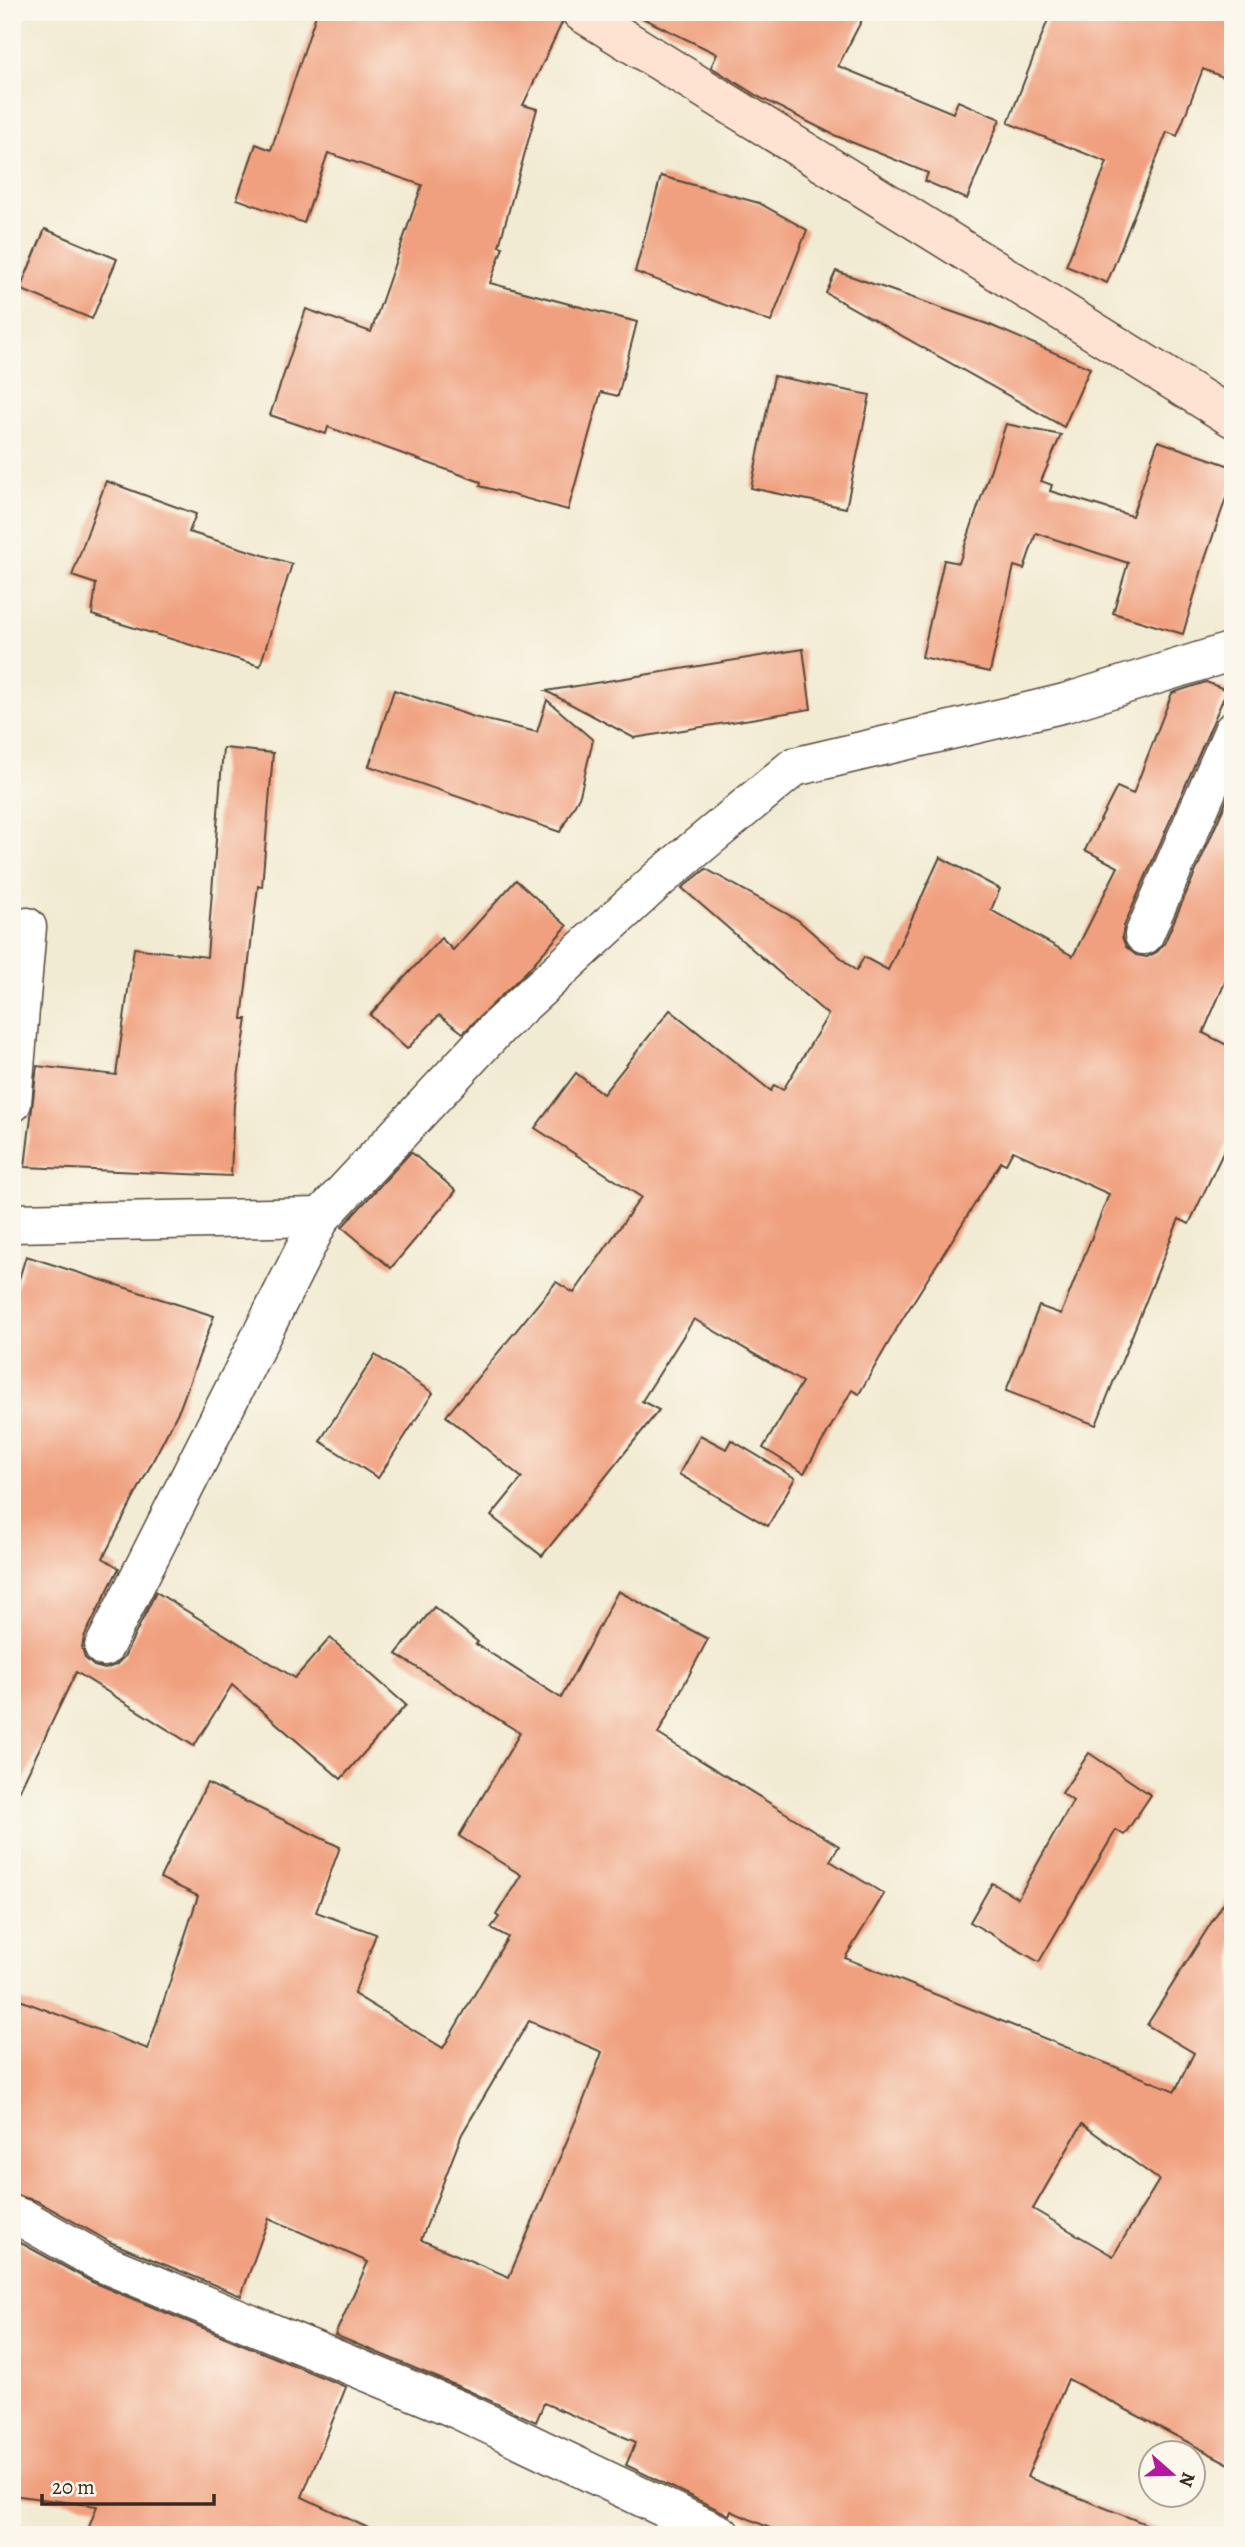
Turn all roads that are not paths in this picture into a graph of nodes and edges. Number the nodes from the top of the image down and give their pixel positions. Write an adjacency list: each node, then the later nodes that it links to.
1 (581, 12): 2 (main road)
2 (1233, 418)
3 (1233, 651): 8 (street)
4 (1233, 732): 6 (street)
5 (27, 927): 7 (street)
6 (1144, 935)
7 (12, 1103)
8 (321, 1217): 9 (street); 10 (street)
9 (12, 1223)
10 (104, 1647)
11 (12, 2215): 12 (street)
12 (722, 2535)

